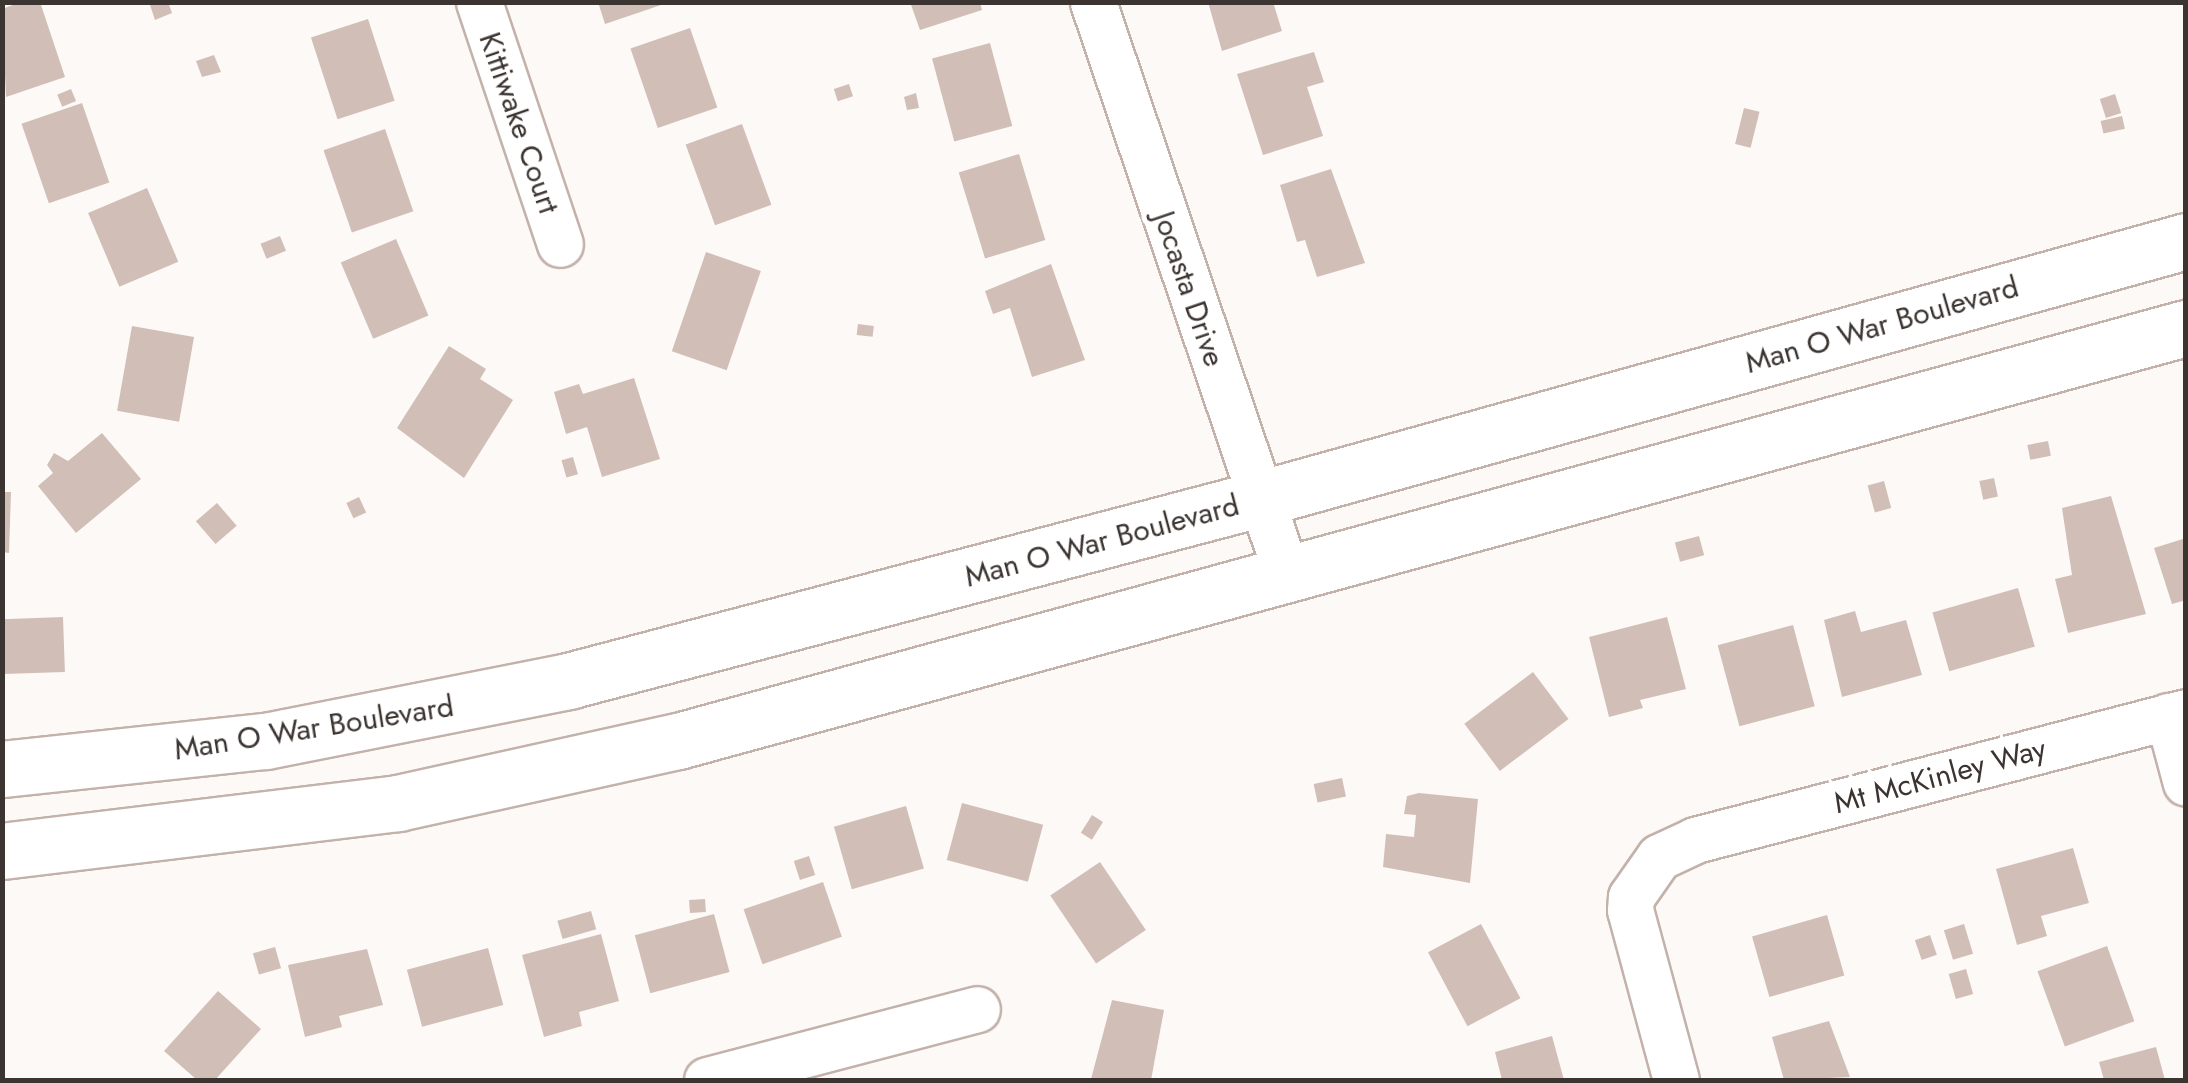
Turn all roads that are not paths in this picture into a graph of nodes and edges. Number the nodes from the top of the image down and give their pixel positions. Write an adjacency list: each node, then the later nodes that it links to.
1 (479, 2): 4 (street, Kittiwake Court)
2 (1092, 2): 6 (street, Jocasta Drive)
3 (2186, 241): 6 (main road, Man O War Boulevard)
4 (560, 244)
5 (2186, 328): 7 (main road)
6 (1260, 499): 7 (street, Jocasta Drive); 9 (main road, Man O War Boulevard)
7 (1286, 575): 11 (main road)
8 (2176, 714): 10 (street); 14 (street, Mt McKinley Way)
9 (2, 769)
10 (2186, 783)
11 (2, 851)
12 (977, 1009): 13 (street)
13 (707, 1080)
14 (1676, 1080)

